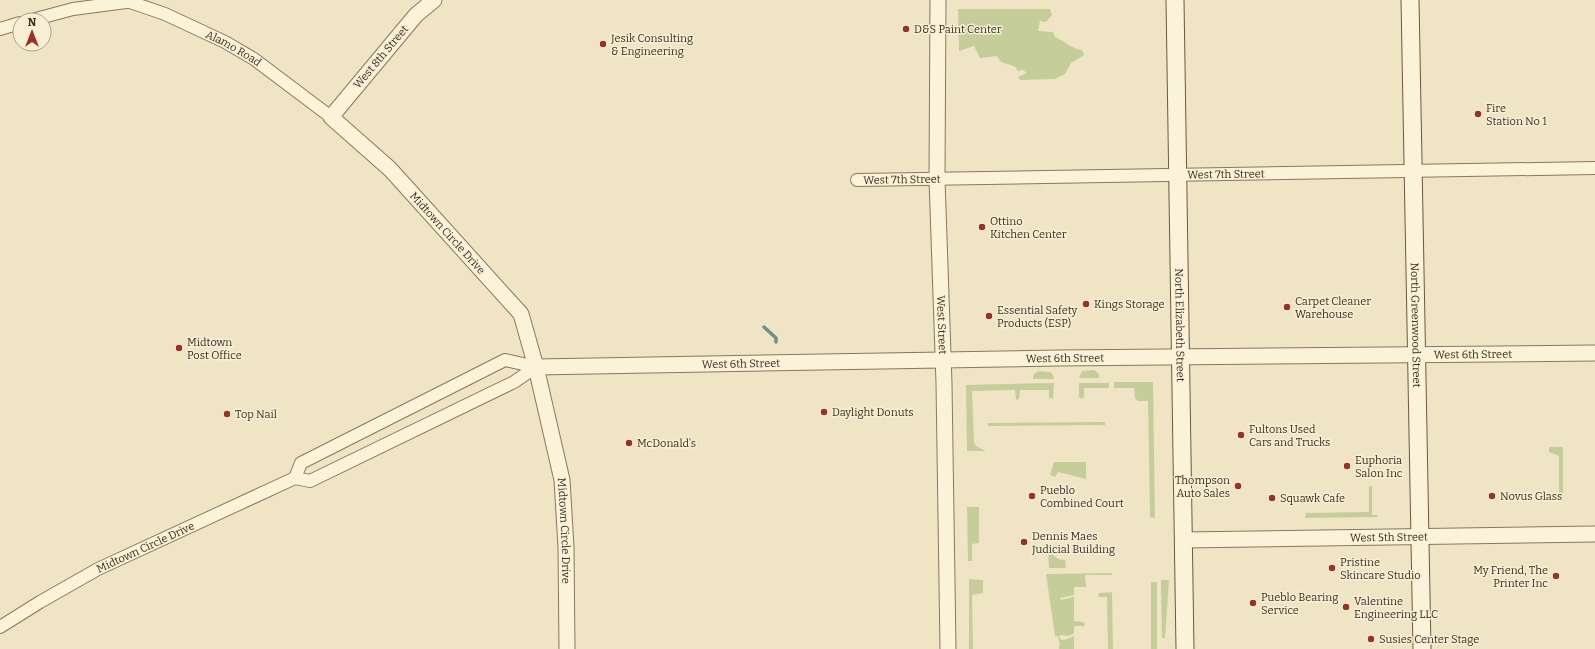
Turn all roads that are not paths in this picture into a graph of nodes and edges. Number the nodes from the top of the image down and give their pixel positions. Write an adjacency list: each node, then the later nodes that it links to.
1 (434, 0): 9 (street, West 8th Street)
2 (938, 0): 13 (street, West Street)
3 (1175, 0): 12 (main road, North Elizabeth Street)
4 (1410, 0): 11 (main road, North Greenwood Street)
5 (125, 1): 6 (street); 9 (street, Alamo Road)
6 (52, 14)
7 (12, 25): 8 (street)
8 (0, 29)
9 (331, 117): 19 (street, Midtown Circle Drive)
10 (1595, 168): 11 (street, West 7th Street)
11 (1414, 171): 12 (street, West 7th Street); 16 (main road, North Greenwood Street)
12 (1177, 175): 13 (street, West 7th Street); 17 (main road, North Elizabeth Street)
13 (937, 179): 14 (street, West 7th Street); 18 (street, West Street)
14 (857, 180)
15 (1595, 352): 16 (street, West 6th Street)
16 (1417, 353): 17 (street, West 6th Street); 22 (main road, North Greenwood Street)
17 (1181, 357): 18 (street, West 6th Street); 23 (main road, North Elizabeth Street)
18 (943, 359): 19 (street, West 6th Street); 26 (street, West Street)
19 (536, 366): 20 (street, Midtown Circle Drive); 20 (street); 25 (street, Midtown Circle Drive)
20 (295, 478): 24 (street, Midtown Circle Drive)
21 (1595, 534): 22 (street, West 5th Street)
22 (1420, 537): 23 (street, West 5th Street); 28 (main road, North Greenwood Street)
23 (1184, 540): 27 (main road, North Elizabeth Street)
24 (0, 627)
25 (567, 649)
26 (948, 649)
27 (1185, 649)
28 (1422, 649)

